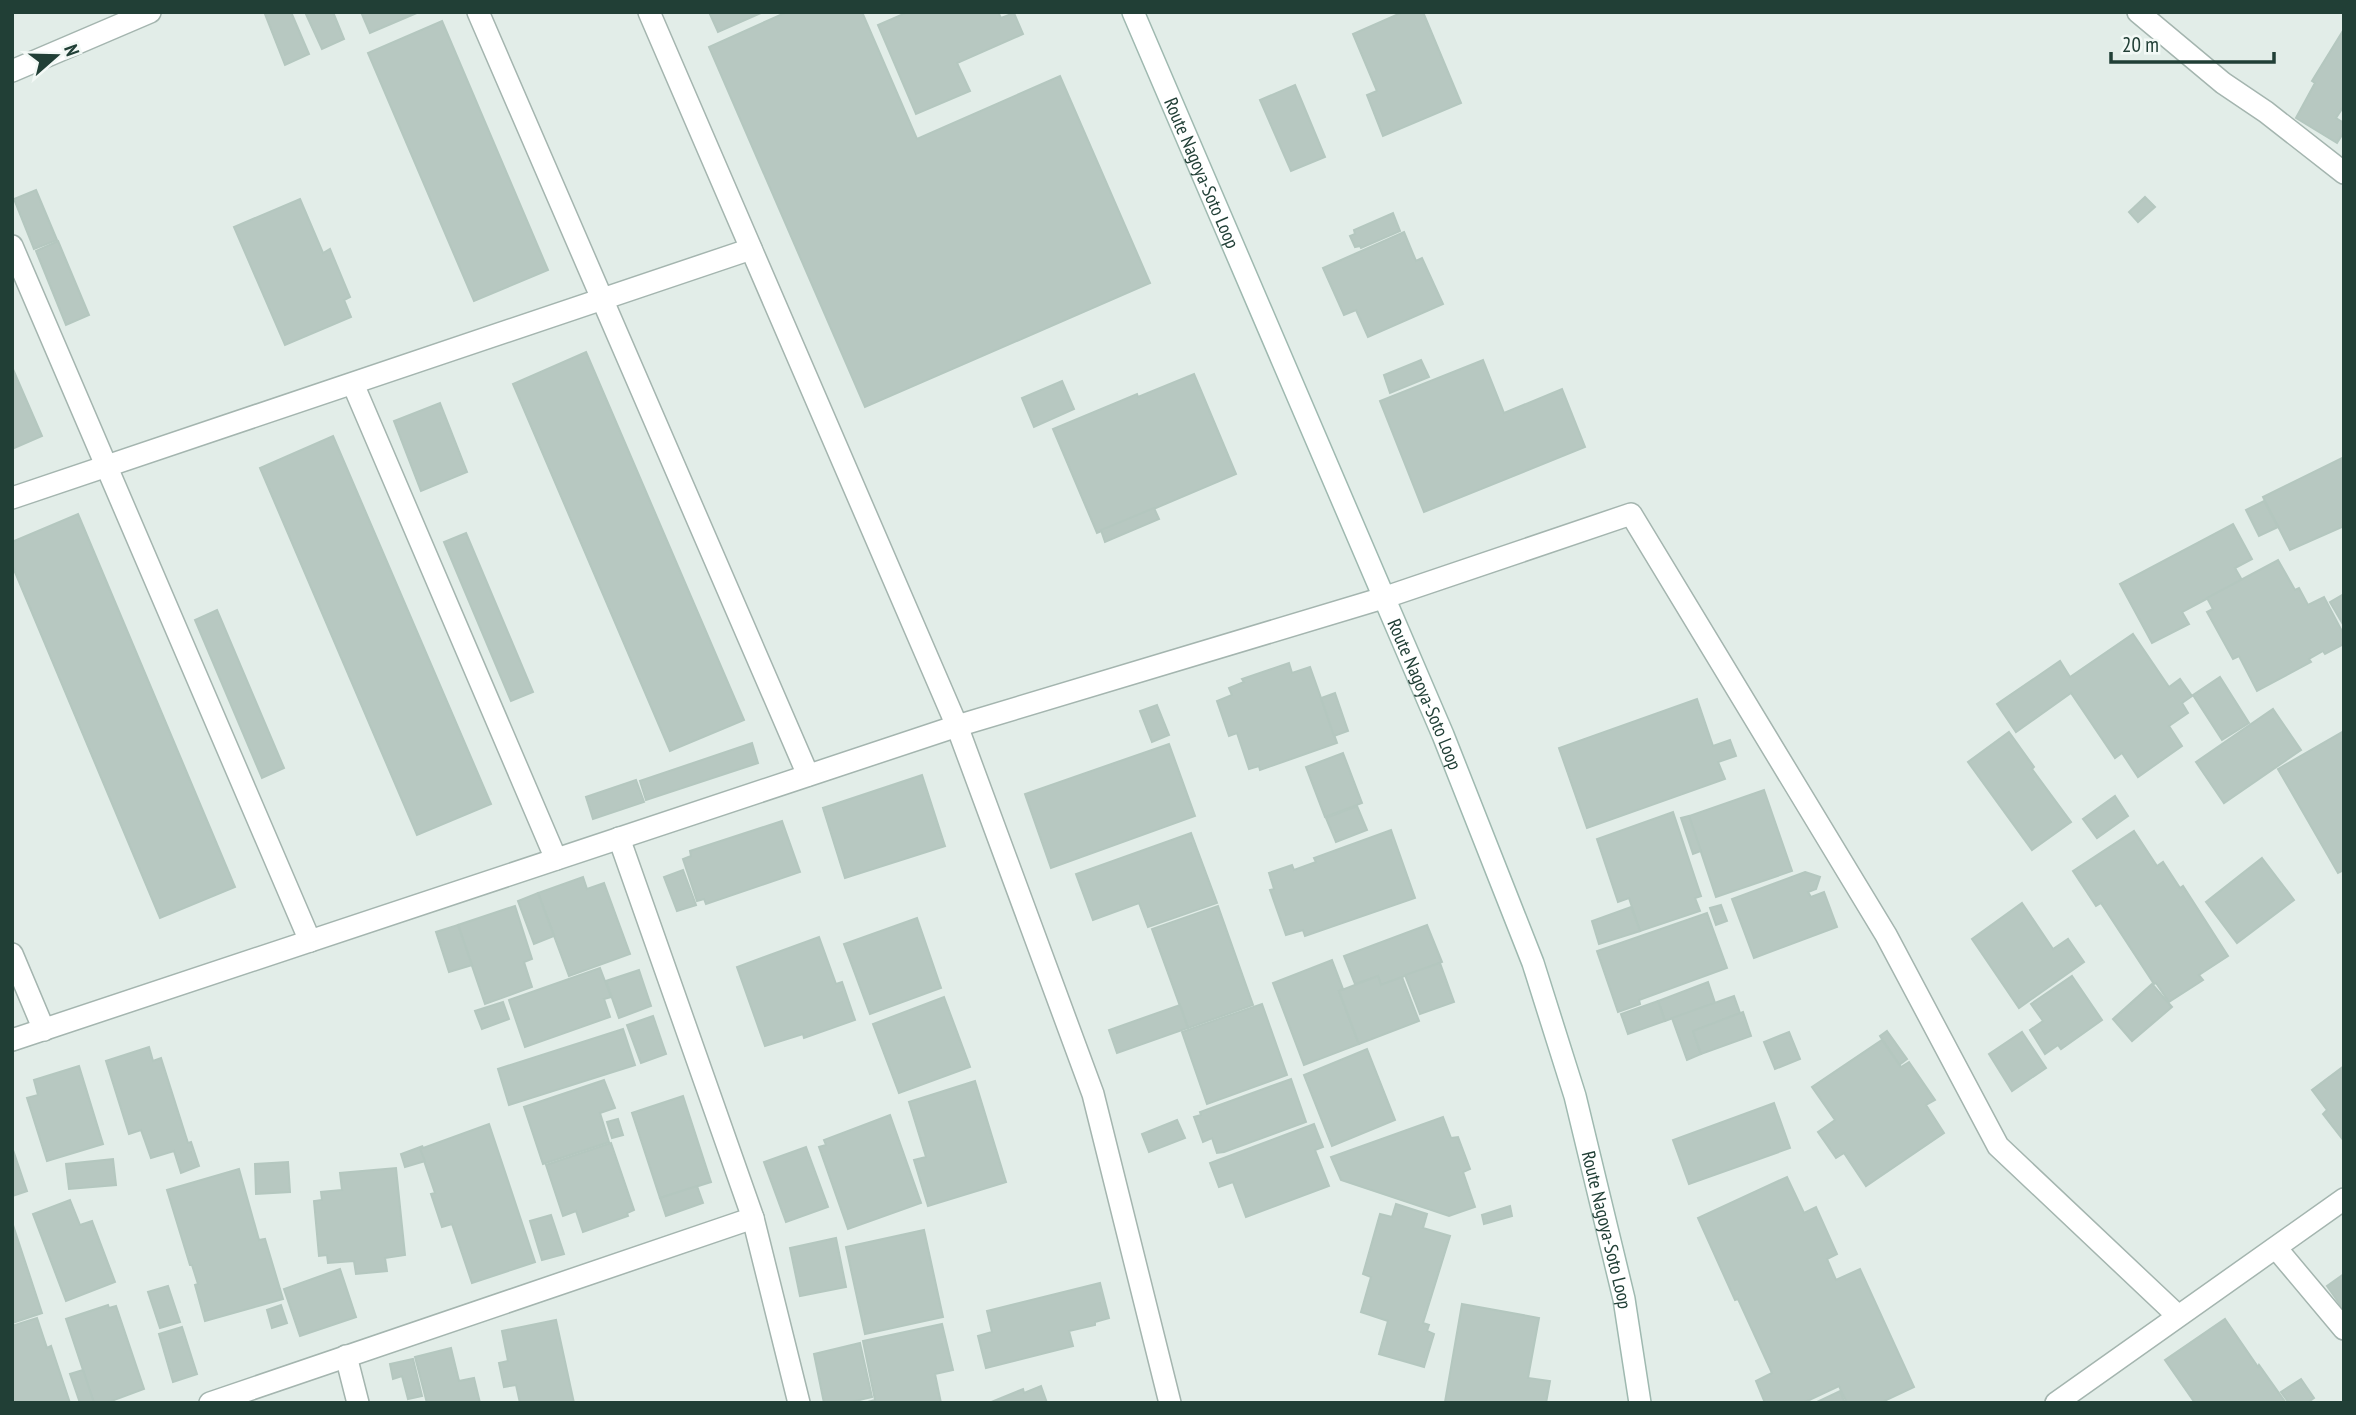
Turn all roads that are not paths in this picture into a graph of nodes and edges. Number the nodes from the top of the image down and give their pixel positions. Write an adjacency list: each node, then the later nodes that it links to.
1 (150, 12): 6 (street)
2 (478, 12): 10 (street)
3 (649, 12): 9 (street)
4 (1133, 12): 14 (street, Route Nagoya-Soto Loop)
5 (2138, 12): 7 (street)
6 (12, 71)
7 (2344, 173)
8 (12, 246): 12 (street)
9 (751, 249): 10 (street); 15 (street)
10 (602, 300): 11 (street); 16 (street)
11 (353, 384): 12 (street); 18 (street)
12 (106, 467): 13 (street); 19 (street)
13 (12, 498)
14 (1383, 598): 15 (street); 26 (street); 33 (street, Route Nagoya-Soto Loop)
15 (957, 726): 16 (street); 32 (street)
16 (808, 775): 17 (street)
17 (619, 838): 18 (street); 24 (street)
18 (556, 859): 19 (street)
19 (310, 941): 21 (street)
20 (12, 954): 21 (street)
21 (44, 1030): 22 (street)
22 (12, 1040)
23 (2344, 1199): 25 (street)
24 (753, 1218): 28 (street); 31 (street)
25 (2276, 1248): 26 (street); 27 (street)
26 (2177, 1315): 34 (street)
27 (2344, 1329)
28 (346, 1356): 29 (street); 30 (street)
29 (210, 1403)
30 (358, 1403)
31 (799, 1403)
32 (1170, 1403)
33 (1640, 1403)
34 (2056, 1403)

